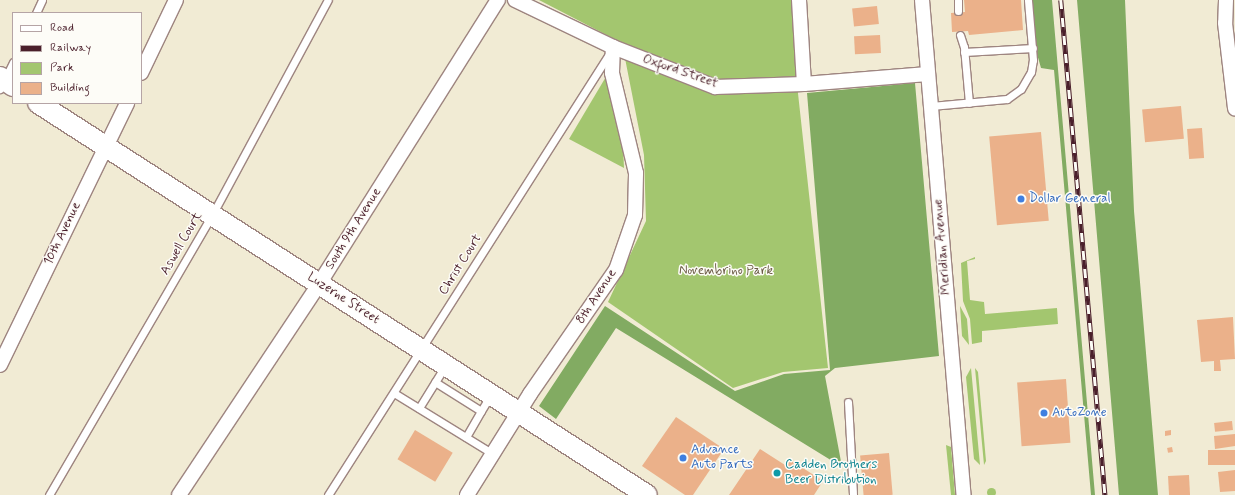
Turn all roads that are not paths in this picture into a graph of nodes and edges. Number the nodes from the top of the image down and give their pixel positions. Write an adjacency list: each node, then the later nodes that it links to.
1 (42, 0): 12 (lane)
2 (176, 0): 18 (street)
3 (328, 0): 28 (lane, Aswell Court)
4 (498, 0): 29 (street, South 9th Avenue)
5 (515, 0): 14 (street, Oxford Street)
6 (799, 0): 21 (street)
7 (922, 0): 19 (street, Meridian Avenue)
8 (958, 0): 11 (lane)
9 (1028, 0): 15 (lane)
10 (1226, 0): 26 (street)
11 (958, 10)
12 (36, 12)
13 (960, 35): 16 (lane)
14 (613, 47): 21 (street, Oxford Street); 30 (lane, Christ Court); 39 (street, 8th Avenue)
15 (1033, 48): 16 (lane); 22 (lane)
16 (964, 52): 22 (lane)
17 (12, 64): 20 (lane)
18 (142, 71)
19 (928, 74): 21 (street, Oxford Street); 25 (street, Meridian Avenue)
20 (4, 83)
21 (804, 84)
22 (968, 103): 25 (lane)
23 (39, 104): 27 (street, Luzerne Street)
24 (126, 104): 27 (street, 10th Avenue)
25 (931, 106): 48 (street, Meridian Avenue)
26 (1235, 108)
27 (105, 148): 28 (street, Luzerne Street); 31 (street, 10th Avenue)
28 (212, 215): 29 (street, Luzerne Street); 42 (lane, Aswell Court)
29 (319, 284): 30 (street, Luzerne Street); 43 (street, South 9th Avenue)
30 (422, 350): 32 (street, Luzerne Street); 34 (lane, Christ Court)
31 (0, 364)
32 (446, 365): 33 (lane); 35 (street, Luzerne Street)
33 (435, 382): 37 (lane); 38 (lane)
34 (394, 393): 37 (lane); 44 (lane, Christ Court)
35 (491, 394): 38 (lane); 39 (street, Luzerne Street)
36 (848, 402): 47 (lane)
37 (419, 408): 40 (lane)
38 (481, 411): 40 (lane)
39 (520, 413): 41 (street, 8th Avenue); 46 (street, Luzerne Street)
40 (466, 437): 41 (lane)
41 (493, 454): 45 (street, 8th Avenue)
42 (49, 495)
43 (179, 495)
44 (328, 495)
45 (467, 495)
46 (648, 495)
47 (853, 495)
48 (964, 495)

